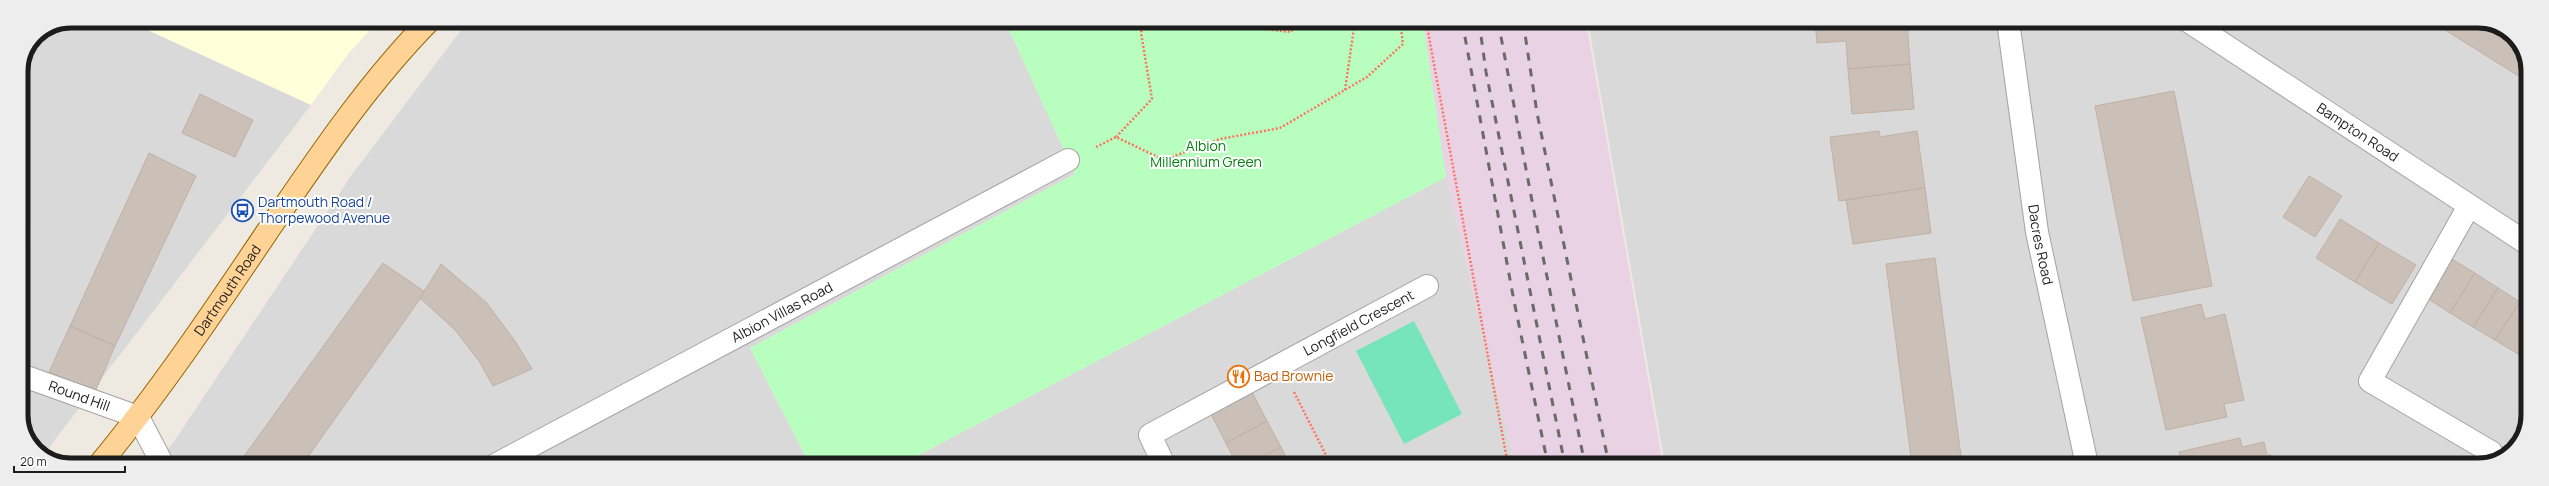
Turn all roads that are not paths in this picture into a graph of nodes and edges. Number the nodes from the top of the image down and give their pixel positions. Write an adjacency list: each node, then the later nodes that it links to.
1 (422, 28): 9 (main road, Dartmouth Road)
2 (2009, 28): 15 (street, Dacres Road)
3 (2199, 28): 5 (street, Bampton Road)
4 (1068, 160): 13 (street, Albion Villas Road)
5 (2469, 206): 6 (street, Bampton Road); 10 (street)
6 (2521, 239)
7 (1427, 286): 14 (street, Longfield Crescent)
8 (28, 378): 9 (street, Round Hill)
9 (138, 417): 11 (main road, Dartmouth Road); 12 (street)
10 (2492, 452)
11 (103, 458)
12 (159, 458)
13 (508, 458)
14 (1161, 458)
15 (2085, 458)

